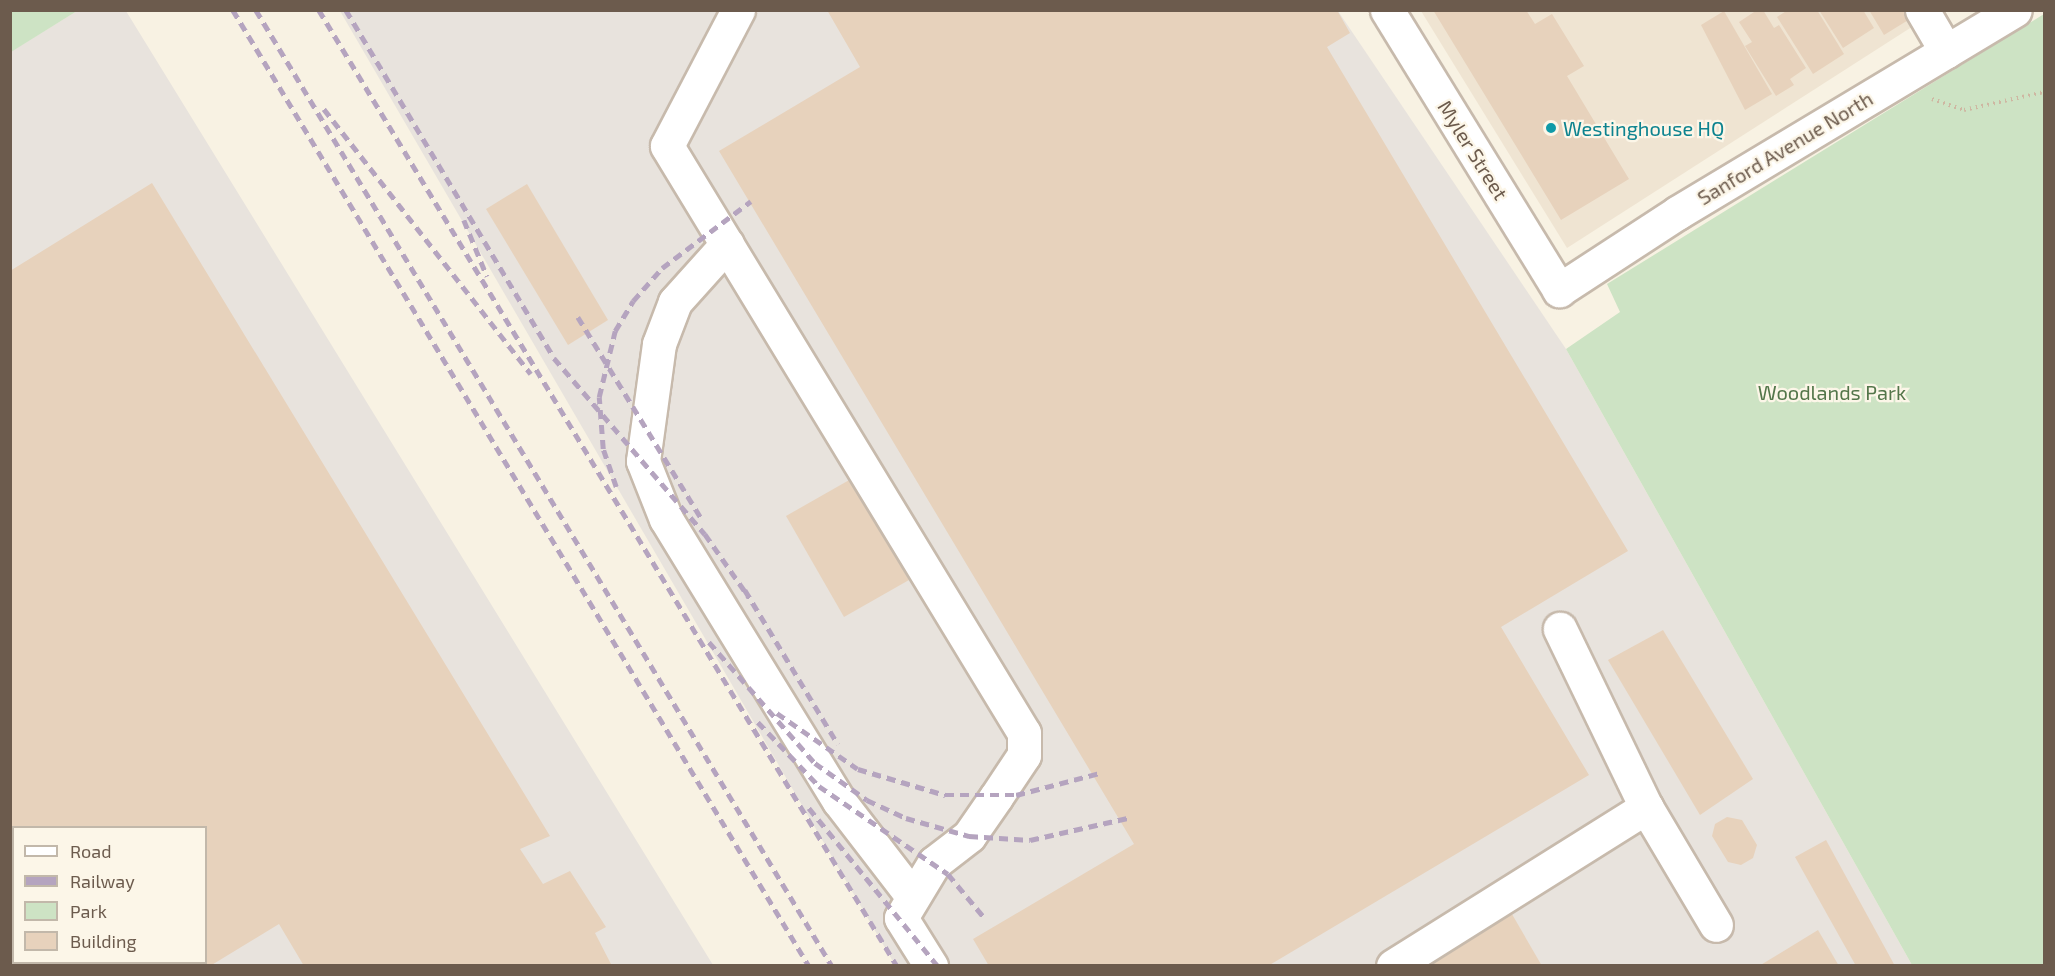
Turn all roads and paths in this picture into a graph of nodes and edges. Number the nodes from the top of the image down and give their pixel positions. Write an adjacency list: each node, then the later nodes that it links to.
1 (738, 10): 8 (street)
2 (1387, 10): 9 (street, Myler Street)
3 (1922, 10): 5 (street)
4 (2014, 10): 5 (street, Sanford Avenue North)
5 (1946, 51): 6 (street, Sanford Avenue North)
6 (1912, 70): 7 (path); 9 (street, Sanford Avenue North)
7 (2044, 92)
8 (727, 244): 12 (street); 12 (street)
9 (1559, 291)
10 (1560, 629): 11 (street)
11 (1646, 807): 13 (street); 15 (street)
12 (913, 897): 14 (street)
13 (1716, 924)
14 (932, 966)
15 (1393, 966)

